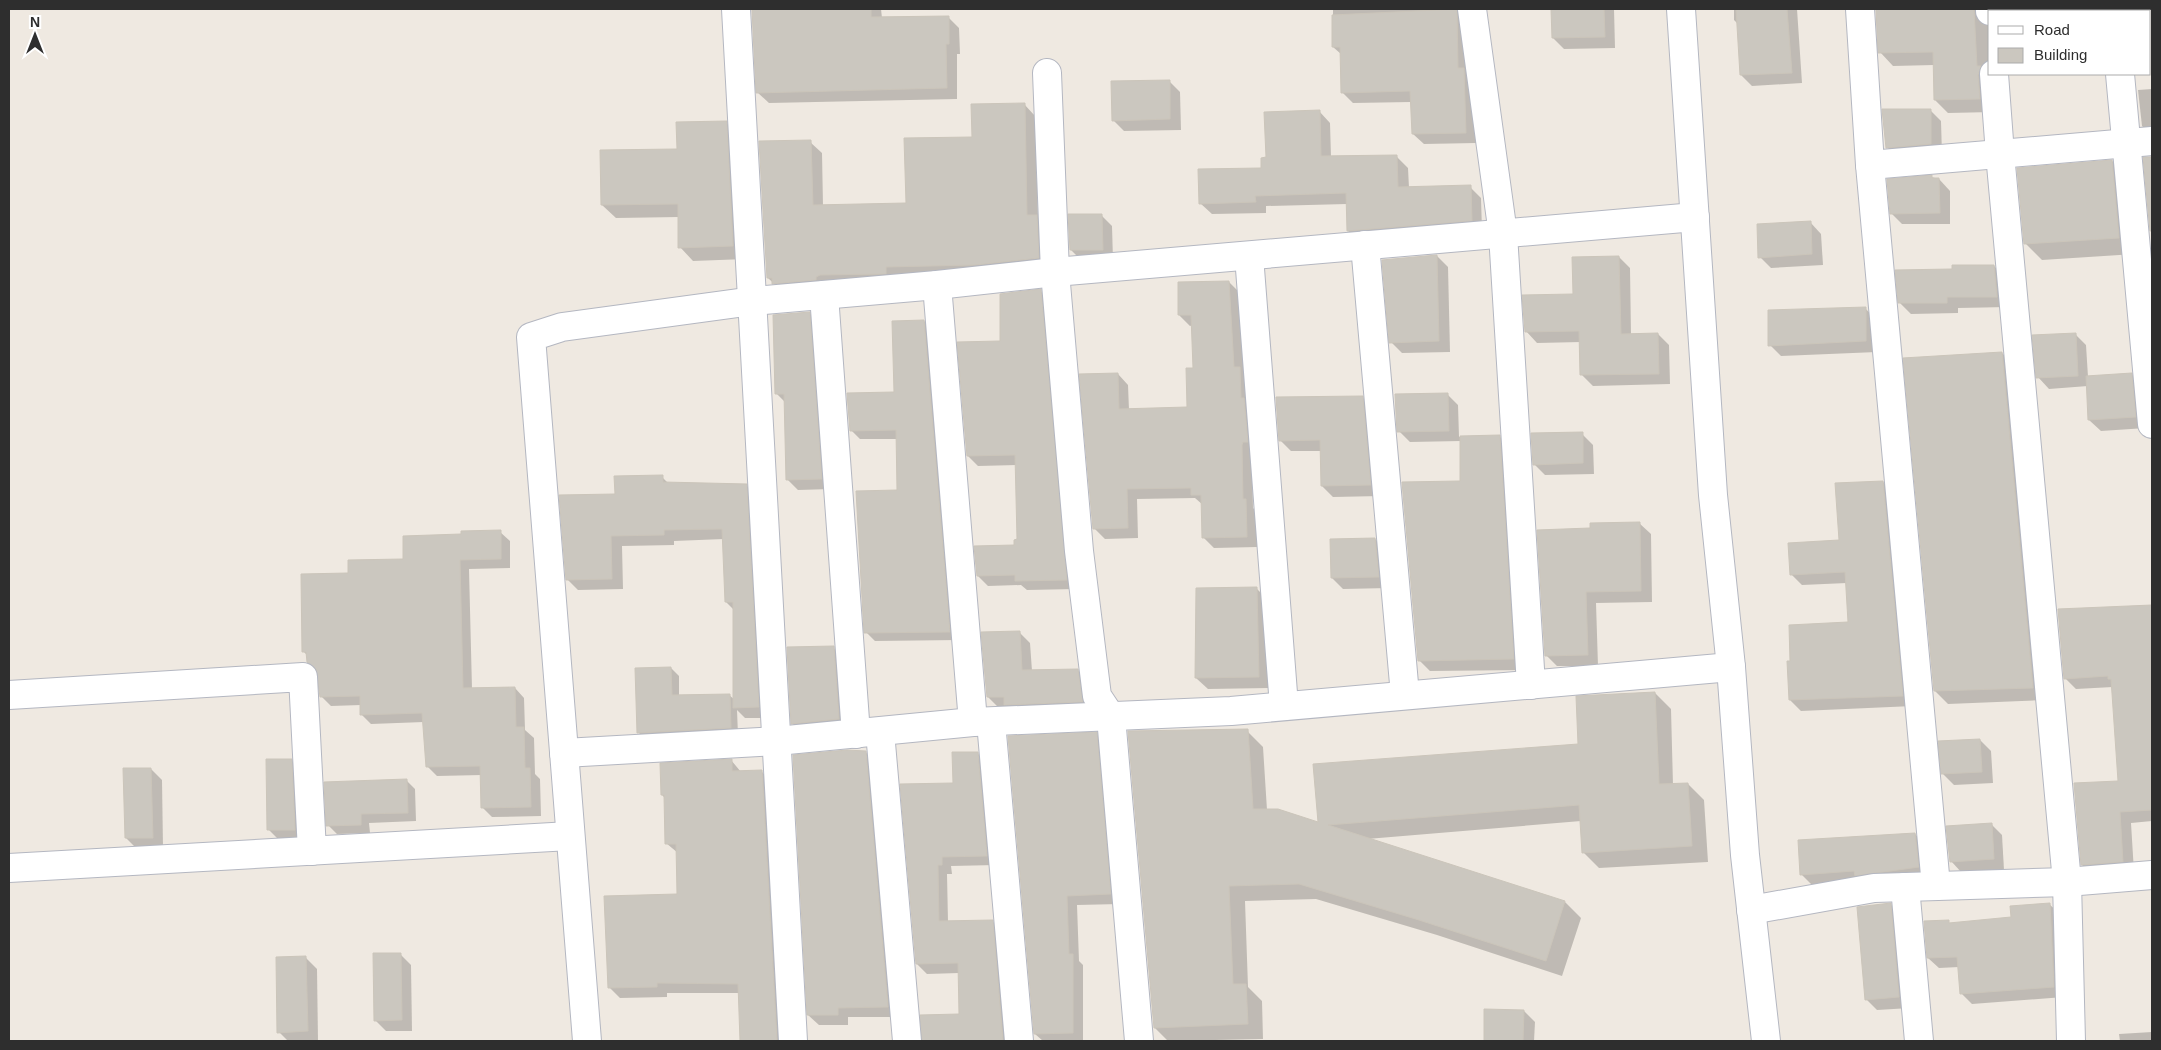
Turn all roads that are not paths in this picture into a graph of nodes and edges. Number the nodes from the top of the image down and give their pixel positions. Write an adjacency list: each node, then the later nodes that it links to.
1 (736, 9): 19 (street)
2 (1472, 9): 13 (street)
3 (1681, 9): 12 (street)
4 (1860, 9): 11 (street)
5 (1047, 73): 16 (street)
6 (1994, 75): 10 (street)
7 (2120, 75): 9 (street)
8 (2152, 140): 9 (street)
9 (2126, 143): 10 (street); 20 (street)
10 (2000, 154): 11 (street); 35 (street)
11 (1870, 165): 36 (street)
12 (1695, 217): 13 (street); 21 (street)
13 (1504, 234): 14 (street); 22 (street)
14 (1365, 245): 15 (street); 24 (street)
15 (1249, 256): 16 (street); 25 (street)
16 (1055, 272): 17 (street); 26 (street)
17 (937, 285): 18 (street); 27 (street)
18 (824, 295): 19 (street); 28 (street)
19 (754, 301): 29 (street); 30 (street)
20 (2152, 424)
21 (1731, 667): 22 (street); 38 (street)
22 (1531, 685): 24 (street)
23 (9, 695): 32 (street)
24 (1405, 695): 25 (street)
25 (1284, 706): 26 (street)
26 (1111, 717): 27 (street); 43 (street)
27 (982, 722): 28 (street); 42 (street)
28 (868, 733): 29 (street); 41 (street)
29 (777, 741): 30 (street); 40 (street)
30 (564, 753): 31 (street)
31 (570, 836): 32 (street); 39 (street)
32 (312, 851): 33 (street)
33 (9, 868)
34 (2152, 876): 35 (street)
35 (2067, 882): 36 (street); 46 (street)
36 (1936, 886): 37 (street)
37 (1905, 887): 38 (street); 45 (street)
38 (1751, 910): 44 (street)
39 (587, 1041)
40 (793, 1041)
41 (907, 1041)
42 (1019, 1041)
43 (1139, 1041)
44 (1766, 1041)
45 (1919, 1041)
46 (2071, 1041)

